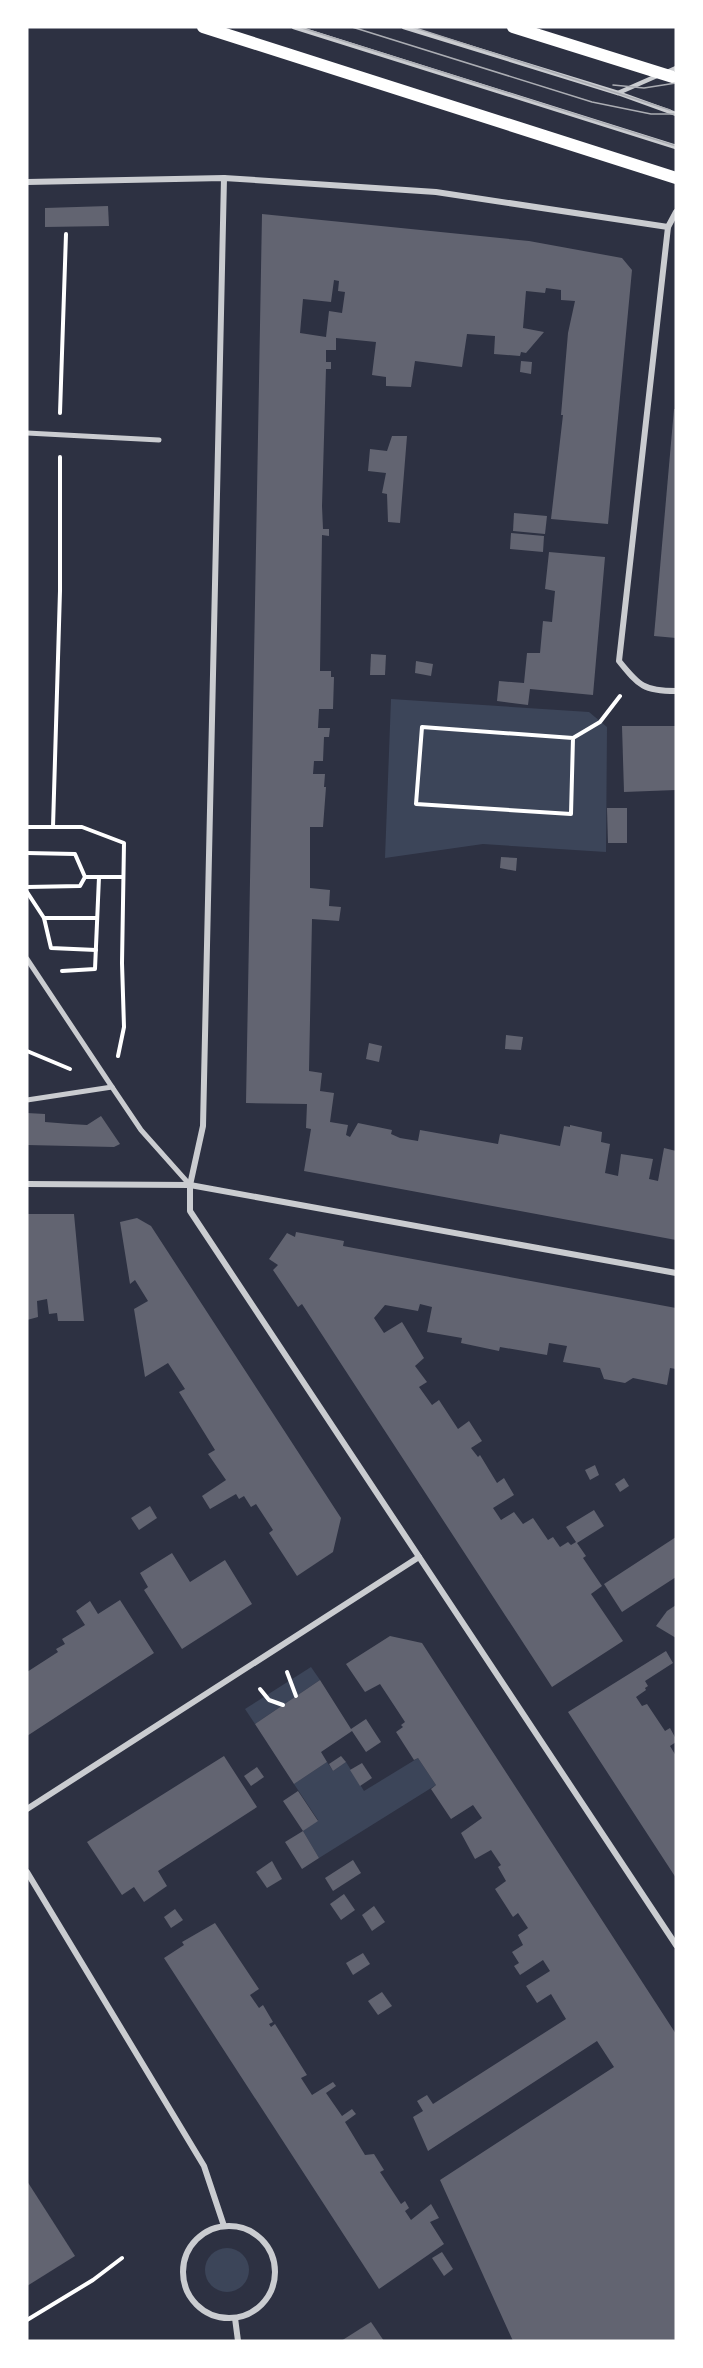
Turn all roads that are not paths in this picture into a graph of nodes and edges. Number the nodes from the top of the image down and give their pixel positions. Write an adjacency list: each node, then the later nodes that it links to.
1 (203, 27): 12 (main road)
2 (294, 27): 10 (lane)
3 (404, 27): 8 (lane)
4 (513, 27): 6 (main road)
5 (676, 68): 6 (lane)
6 (661, 74): 7 (main road); 8 (lane)
7 (676, 78)
8 (618, 93): 9 (lane)
9 (676, 114)
10 (676, 147)
11 (224, 178): 13 (street); 15 (street); 23 (street)
12 (676, 178)
13 (27, 182)
14 (676, 212): 15 (street)
15 (668, 227): 18 (street)
16 (27, 433): 17 (street)
17 (159, 440)
18 (676, 691)
19 (27, 959): 20 (street)
20 (112, 1087): 21 (street); 23 (street)
21 (27, 1100)
22 (27, 1184): 23 (street)
23 (190, 1185): 24 (street); 25 (street)
24 (676, 1273)
25 (419, 1557): 26 (street); 28 (street)
26 (27, 1809)
27 (27, 1872): 29 (street)
28 (676, 1945)
29 (224, 2226): 30 (street); 30 (street)
30 (235, 2318): 31 (street)
31 (238, 2341)

